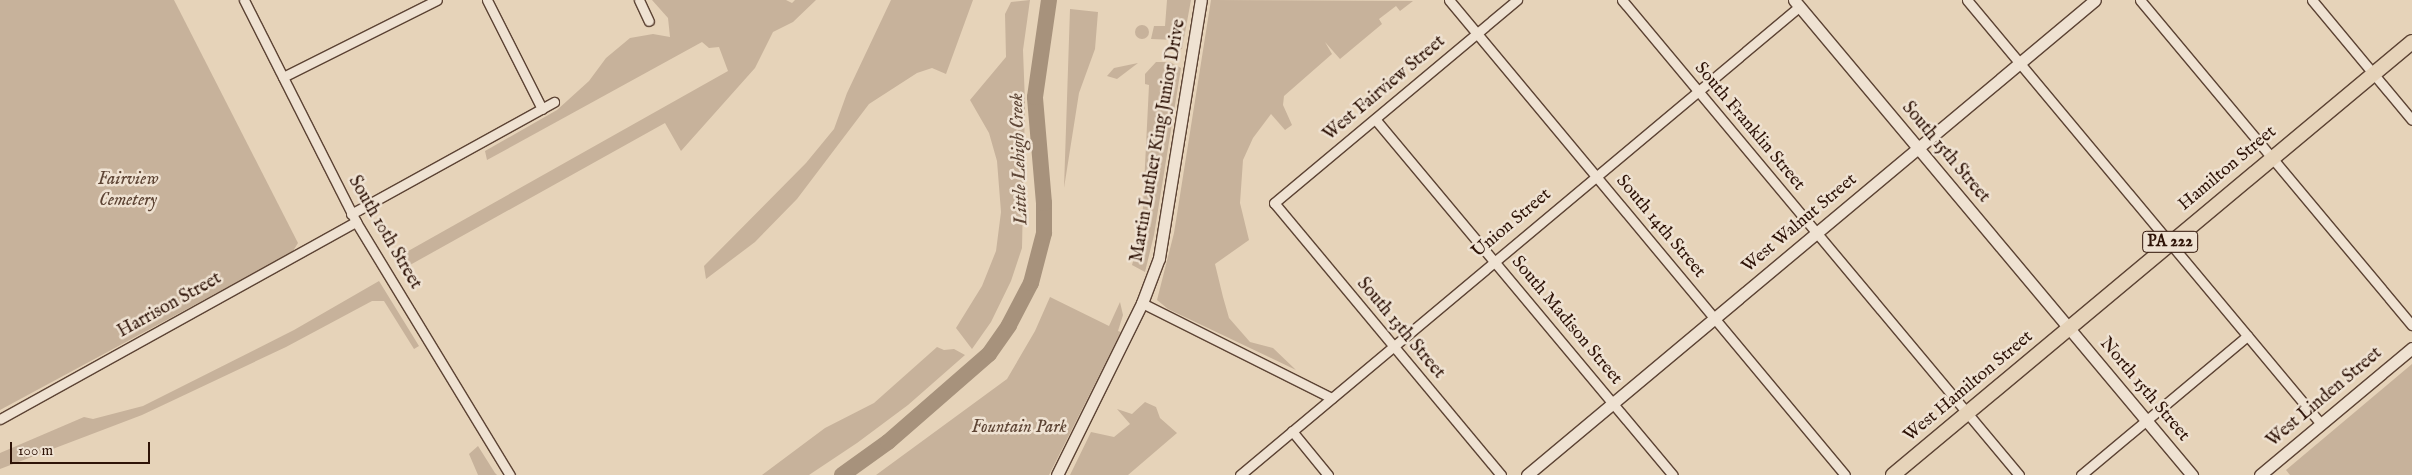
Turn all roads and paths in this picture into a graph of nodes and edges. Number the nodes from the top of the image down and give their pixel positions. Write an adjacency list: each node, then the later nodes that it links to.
1 (244, 0): 19 (street, South 10th Street)
2 (437, 0): 19 (street)
3 (487, 0): 22 (street)
4 (639, 0): 14 (street)
5 (1201, 0): 33 (main road, Martin Luther King Junior Drive)
6 (1449, 0): 15 (street, South 14th Street)
7 (1517, 0): 15 (street, West Fairview Street)
8 (1622, 0): 20 (street, South Franklin Street)
9 (1967, 0): 17 (street)
10 (2095, 0): 17 (main road, West Walnut Street)
11 (2140, 0): 26 (street)
12 (2312, 0): 18 (street)
13 (1800, 2): 20 (street, Union Street); 25 (main road, South 15th Street)
14 (649, 21)
15 (1477, 33): 23 (street, West Fairview Street); 27 (street, South 14th Street)
16 (2412, 42): 18 (main road, Hamilton Street / PA 222)
17 (2019, 63): 25 (main road, West Walnut Street); 31 (street)
18 (2373, 73): 24 (street); 26 (main road, Hamilton Street / PA 222)
19 (283, 77): 29 (street, South 10th Street)
20 (1698, 91): 27 (street, Union Street); 30 (street, South Franklin Street)
21 (554, 102): 22 (street, Harrison Street)
22 (542, 109): 29 (street, Harrison Street)
23 (1375, 118): 28 (street, West Fairview Street); 32 (street, South Madison Street)
24 (2412, 120)
25 (1918, 148): 30 (main road, West Walnut Street); 36 (main road, South 15th Street)
26 (2272, 157): 31 (main road, Hamilton Street / PA 222); 35 (street)
27 (1596, 176): 32 (street, Union Street); 34 (street, South 14th Street)
28 (1274, 203): 38 (street, South 13th Street)
29 (353, 218): 43 (street, Harrison Street); 47 (street, South 10th Street)
30 (1816, 233): 34 (main road, West Walnut Street); 42 (street, South Franklin Street)
31 (2168, 243): 36 (main road, Hamilton Street / PA 222); 37 (street)
32 (1495, 261): 38 (street, Union Street); 41 (street, South Madison Street)
33 (1142, 304): 40 (street); 48 (main road, Martin Luther King Junior Drive)
34 (1715, 318): 41 (main road, West Walnut Street); 54 (street, South 14th Street)
35 (2412, 325)
36 (2069, 328): 42 (main road, West Hamilton Street / PA 222); 44 (main road, North 15th Street)
37 (2247, 336): 44 (street); 45 (street)
38 (1394, 346): 40 (street, Union Street); 51 (street, South 13th Street)
39 (2412, 348): 45 (main road, West Linden Street)
40 (1332, 398): 46 (street, Union Street)
41 (1613, 403): 52 (main road, West Walnut Street); 53 (street, South Madison Street)
42 (1967, 414): 55 (main road, West Hamilton Street / PA 222); 56 (street, South Franklin Street)
43 (0, 418)
44 (2146, 421): 57 (street); 58 (main road, North 15th Street)
45 (2321, 424): 59 (main road, West Linden Street)
46 (1292, 431): 49 (street, Union Street); 50 (street)
47 (510, 475)
48 (1056, 475)
49 (1240, 475)
50 (1328, 475)
51 (1501, 475)
52 (1527, 475)
53 (1673, 475)
54 (1845, 475)
55 (1894, 475)
56 (2019, 475)
57 (2081, 475)
58 (2192, 475)
59 (2260, 475)

